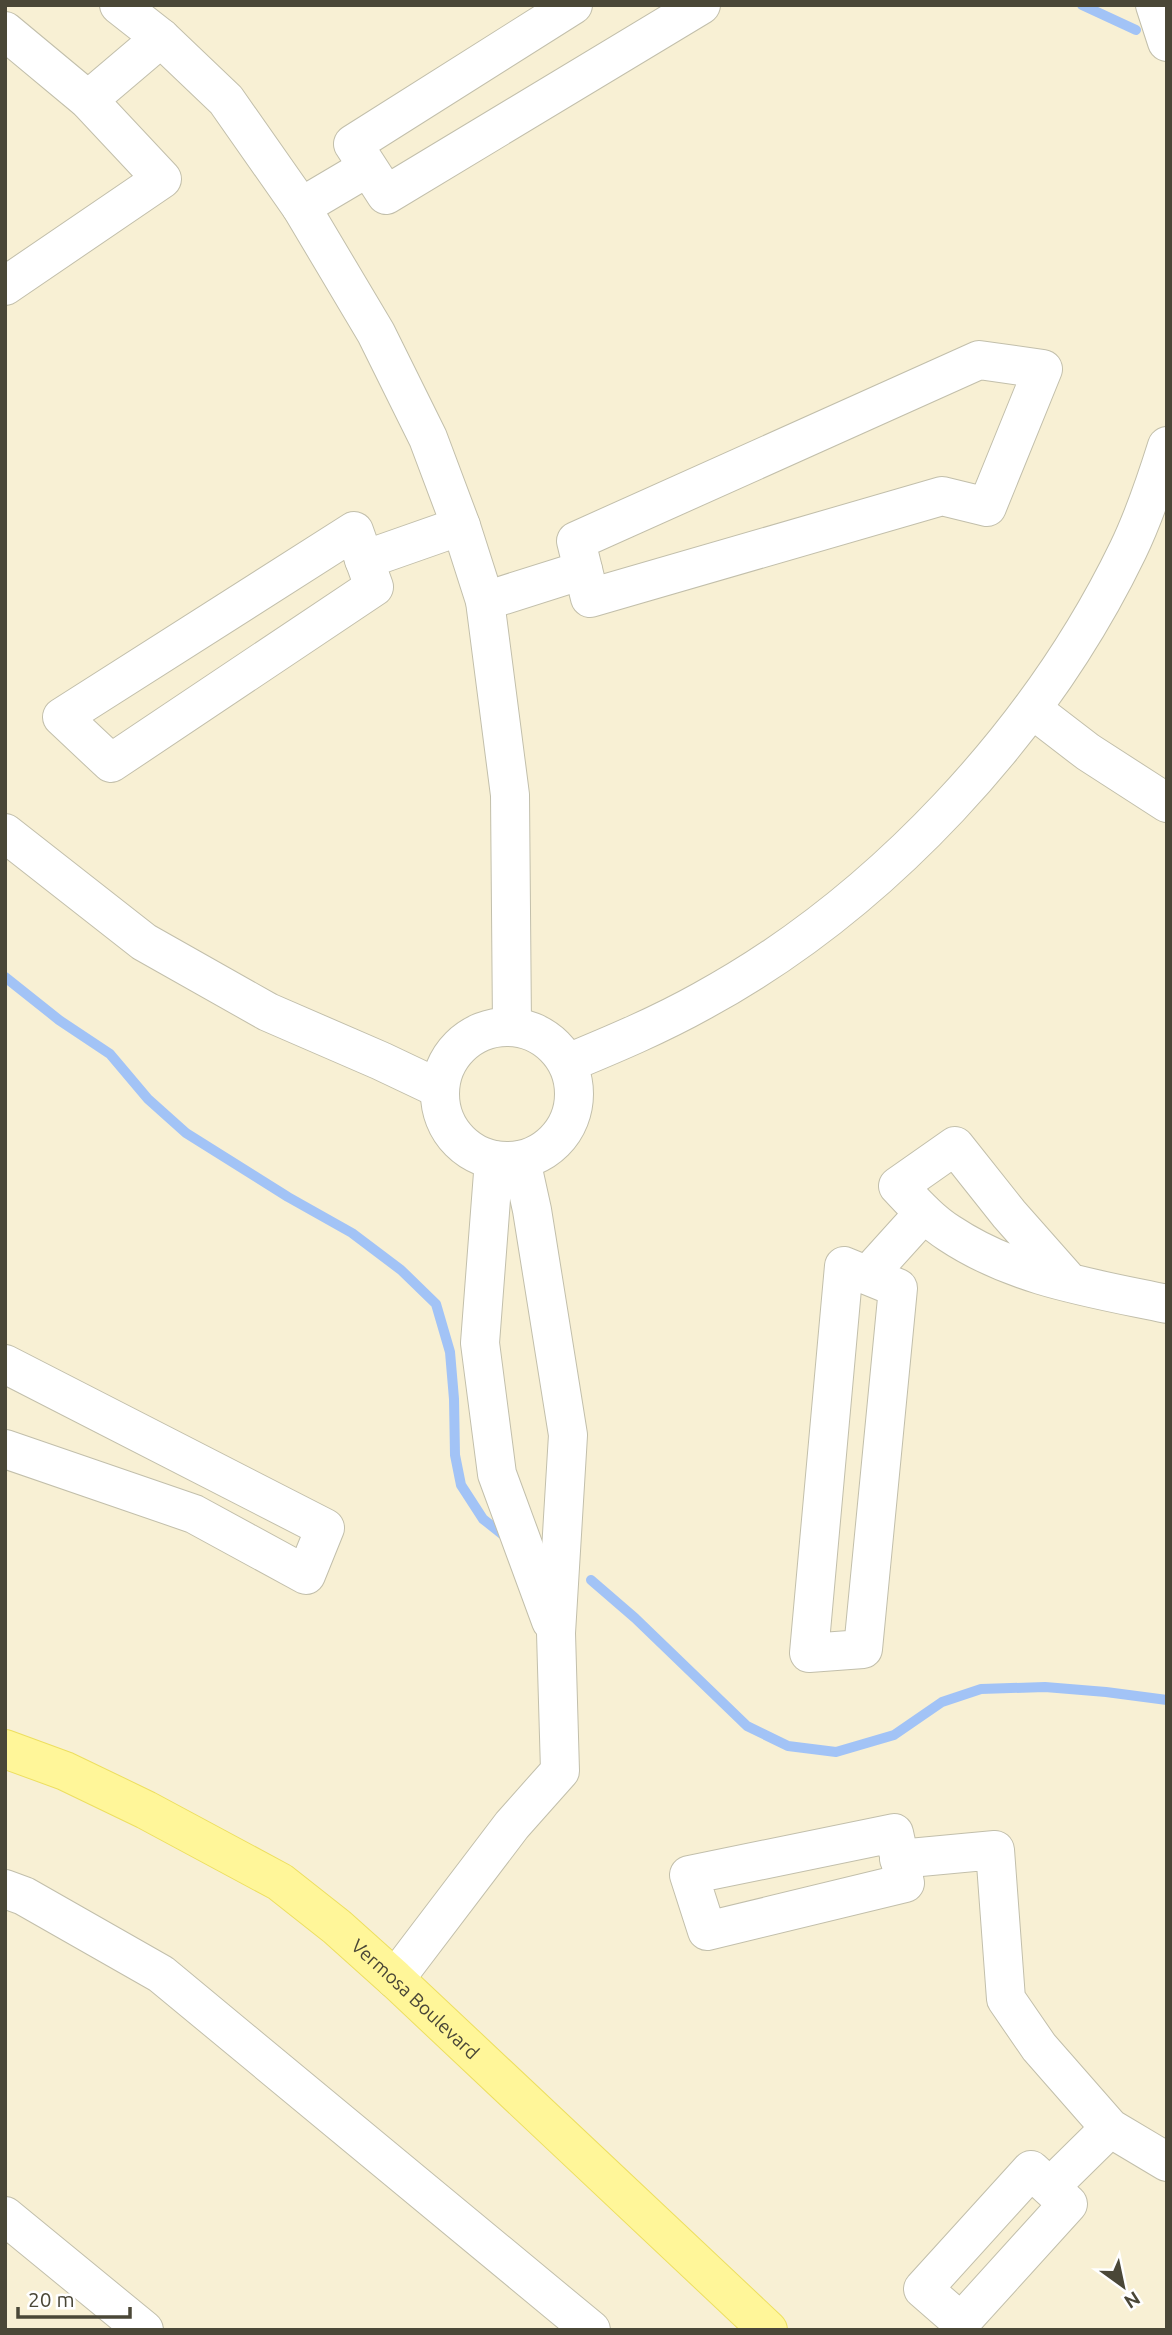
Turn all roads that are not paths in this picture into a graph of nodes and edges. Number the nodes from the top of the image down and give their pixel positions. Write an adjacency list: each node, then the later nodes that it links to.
1 (119, 5): 6 (street)
2 (573, 5): 9 (street)
3 (701, 5): 9 (street)
4 (1155, 5): 7 (street)
5 (5, 31): 8 (street)
6 (160, 38): 8 (street); 10 (street)
7 (1167, 42)
8 (88, 100): 11 (street)
9 (368, 168): 10 (street)
10 (301, 207): 13 (street)
11 (5, 286)
12 (1167, 446): 17 (street)
13 (461, 526): 14 (street); 16 (street)
14 (364, 560): 14 (street)
15 (583, 570): 15 (street); 16 (street)
16 (485, 601): 20 (street)
17 (1032, 709): 18 (street); 21 (street)
18 (1167, 803)
19 (5, 833): 22 (street)
20 (512, 1026): 21 (street); 22 (street)
21 (568, 1063): 23 (street)
22 (440, 1089): 23 (street)
23 (508, 1160): 30 (street); 30 (street)
24 (924, 1213): 25 (street); 26 (street); 26 (street)
25 (868, 1275): 25 (street)
26 (1070, 1283): 27 (street)
27 (1167, 1304)
28 (8, 1371): 29 (street)
29 (5, 1449)
30 (556, 1633): 34 (street)
31 (5, 1749): 34 (main road, Vermosa Boulevard)
32 (900, 1859): 32 (street); 35 (street)
33 (5, 1889): 40 (street)
34 (396, 1979): 41 (main road, Vermosa Boulevard)
35 (1110, 2128): 36 (street); 37 (street)
36 (1167, 2162)
37 (1050, 2188)
38 (5, 2216): 39 (street)
39 (145, 2330)
40 (591, 2330)
41 (768, 2330)

